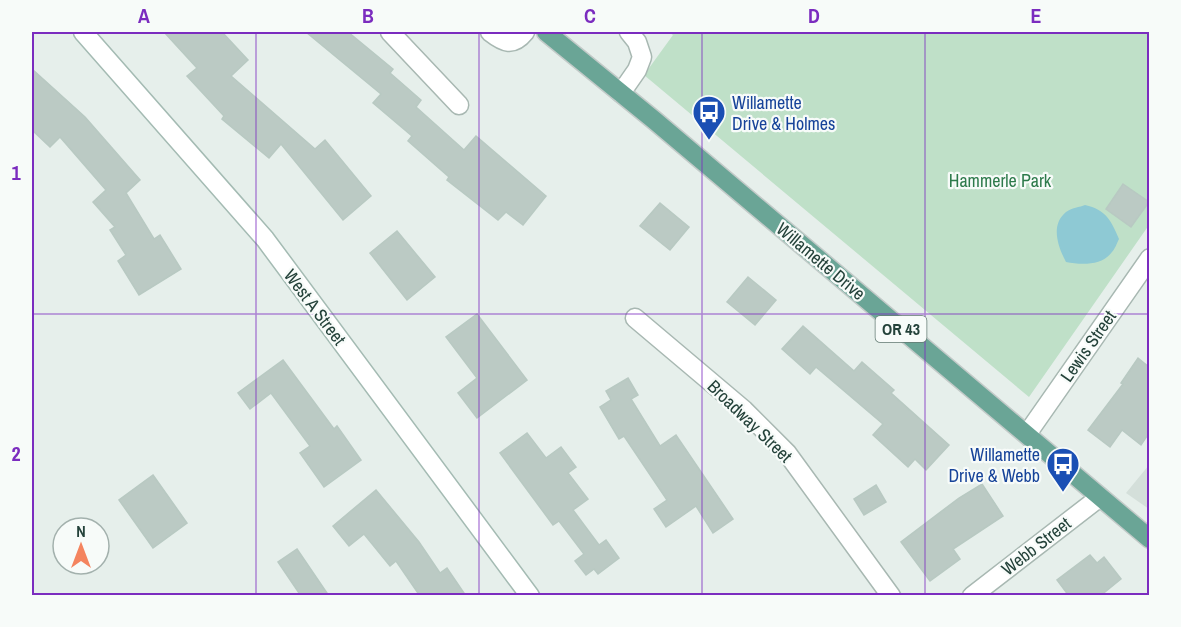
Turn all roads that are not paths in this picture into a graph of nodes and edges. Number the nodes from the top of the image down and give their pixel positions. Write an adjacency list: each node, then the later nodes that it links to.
1 (83, 32): 14 (street, West A Street)
2 (390, 32): 8 (street)
3 (490, 32): 4 (street)
4 (525, 32)
5 (546, 32): 7 (main road, Willamette Drive / OR 43)
6 (629, 32): 7 (street)
7 (621, 93): 11 (main road, Willamette Drive / OR 43)
8 (459, 105)
9 (1149, 258): 11 (street, Lewis Street)
10 (635, 318): 15 (street, Broadway Street)
11 (1027, 434): 12 (main road, Willamette Drive / OR 43)
12 (1100, 497): 13 (main road, Willamette Drive / OR 43); 16 (street, Webb Street)
13 (1149, 538)
14 (530, 596)
15 (891, 596)
16 (972, 596)

